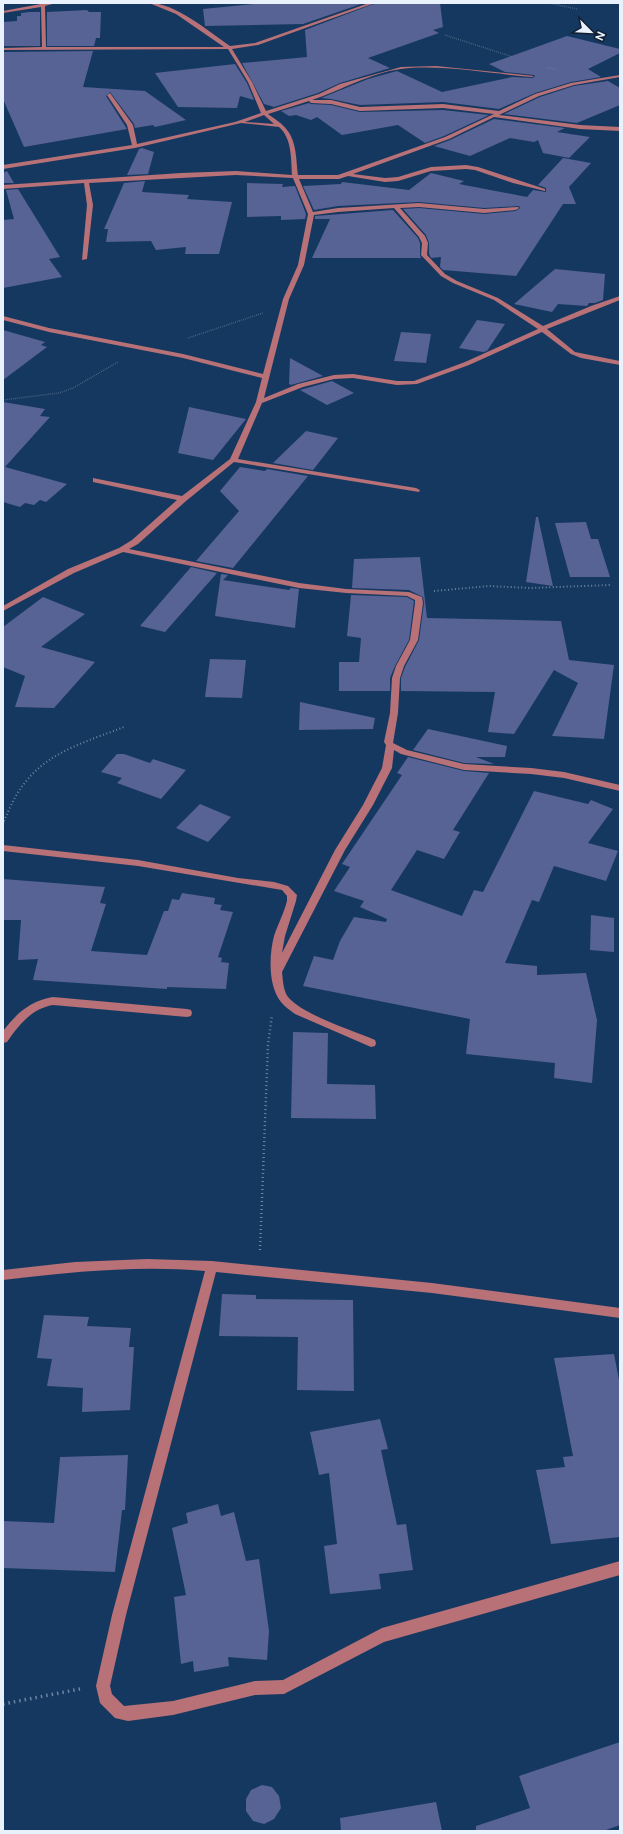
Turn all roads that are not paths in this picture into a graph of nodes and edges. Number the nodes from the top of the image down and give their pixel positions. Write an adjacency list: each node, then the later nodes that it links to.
1 (54, 3): 4 (street)
2 (151, 3): 7 (street)
3 (373, 3): 7 (street)
4 (43, 6): 5 (street); 6 (street)
5 (3, 12)
6 (44, 48): 7 (street); 8 (street)
7 (228, 48): 13 (street)
8 (3, 49)
9 (532, 76): 12 (street)
10 (620, 76): 14 (street)
11 (110, 95): 19 (street)
12 (302, 102): 13 (street); 14 (street)
13 (264, 113): 16 (street); 17 (street)
14 (502, 113): 15 (street)
15 (495, 116): 18 (street); 21 (street)
16 (236, 123): 17 (street); 19 (street)
17 (280, 126): 22 (street)
18 (620, 129)
19 (135, 146): 20 (street)
20 (4, 166)
21 (348, 175): 22 (street); 25 (street)
22 (295, 176): 23 (street); 28 (street)
23 (86, 181): 24 (street); 29 (street)
24 (3, 187)
25 (543, 190)
26 (396, 207): 27 (street); 28 (street); 32 (street)
27 (516, 208)
28 (311, 214): 34 (street)
29 (84, 259)
30 (620, 298): 32 (street)
31 (3, 318): 34 (street)
32 (543, 329): 33 (street); 35 (street)
33 (620, 363)
34 (265, 377): 35 (street)
35 (259, 402): 36 (street)
36 (233, 460): 38 (street); 39 (street)
37 (96, 480): 39 (street)
38 (416, 490)
39 (183, 500): 40 (street)
40 (122, 550): 41 (street); 42 (street)
41 (3, 609)
42 (390, 745): 43 (street); 45 (street)
43 (620, 788)
44 (3, 848): 45 (street)
45 (276, 973): 48 (street)
46 (187, 1013): 47 (street)
47 (3, 1039)
48 (371, 1043)
49 (212, 1266): 50 (street); 51 (street); 52 (street)
50 (3, 1275)
51 (620, 1313)
52 (620, 1568)

